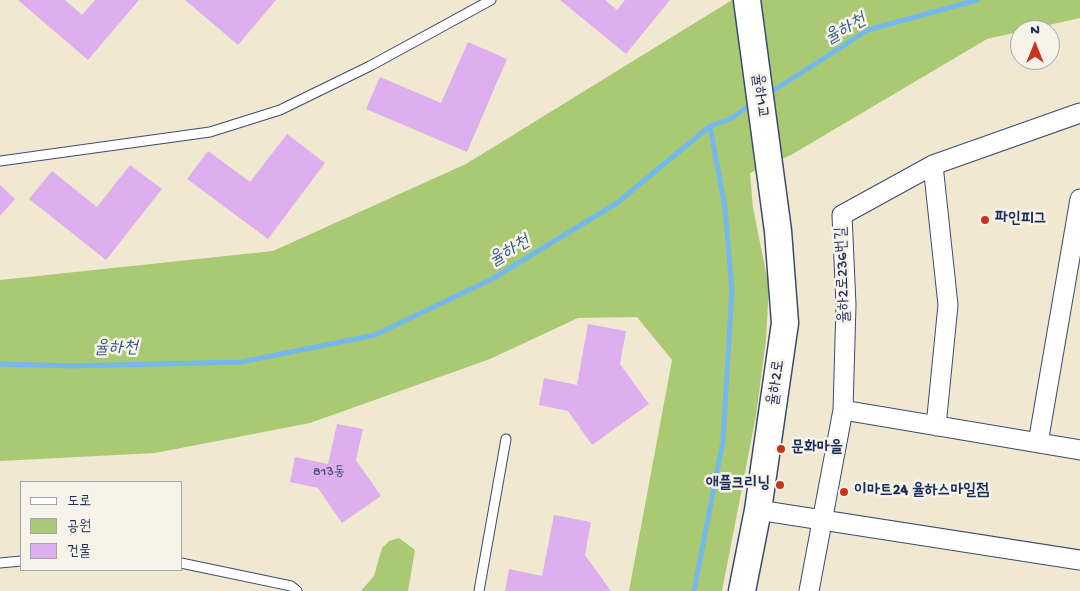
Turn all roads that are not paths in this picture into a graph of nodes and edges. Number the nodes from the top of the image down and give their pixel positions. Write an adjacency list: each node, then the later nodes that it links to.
1 (491, 0): 4 (lane)
2 (748, 9): 6 (street, 율하1교)
3 (1080, 113): 5 (street, 율하2로236번길)
4 (0, 161)
5 (933, 166): 8 (street, 율하2로236번길); 9 (street)
6 (769, 173): 13 (street, 율하2로)
7 (1080, 200): 11 (street)
8 (843, 410): 9 (street); 14 (street, 율하2로236번길)
9 (936, 426): 11 (street)
10 (506, 439): 20 (lane)
11 (1038, 443): 12 (street)
12 (1080, 450)
13 (758, 510): 14 (street); 21 (street, 율하2로)
14 (823, 520): 15 (street); 22 (street, 율하2로236번길)
15 (1080, 560)
16 (20, 561): 17 (lane)
17 (0, 563)
18 (182, 563): 19 (lane)
19 (297, 591)
20 (479, 591)
21 (742, 591)
22 (809, 591)

